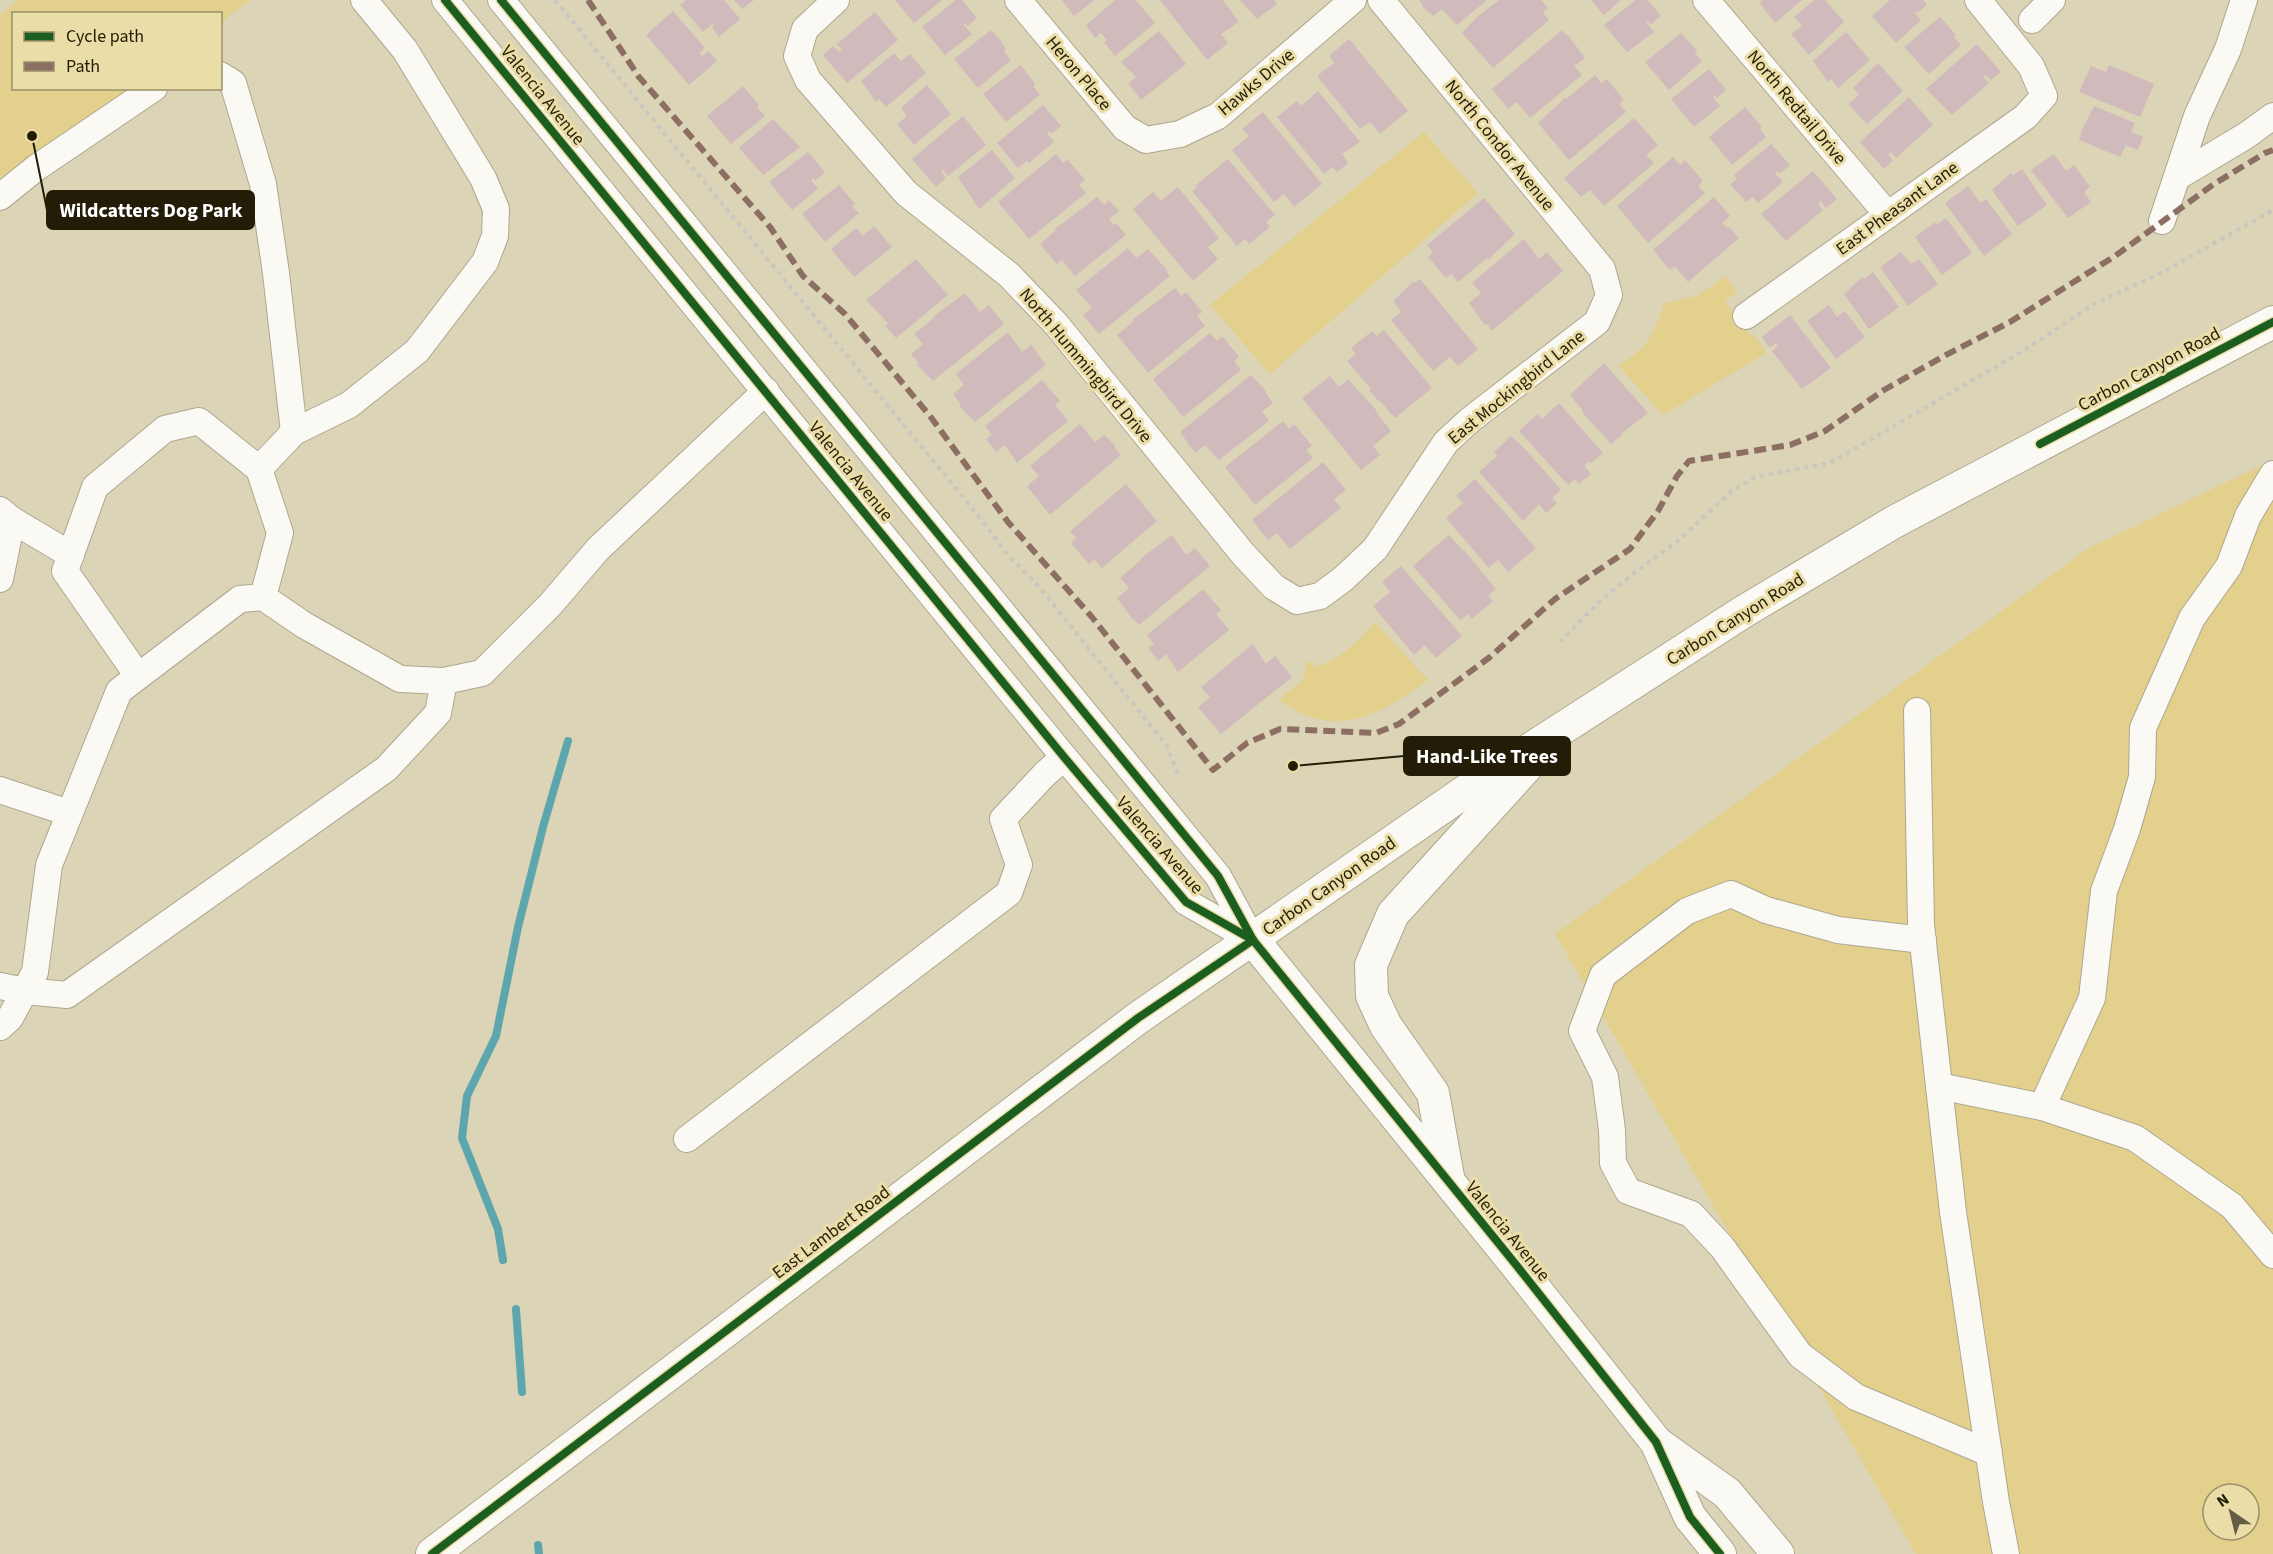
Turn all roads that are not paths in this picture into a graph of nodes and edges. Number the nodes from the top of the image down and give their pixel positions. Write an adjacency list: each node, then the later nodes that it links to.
1 (364, 0): 25 (street)
2 (445, 0): 24 (street, Valencia Avenue)
3 (501, 0): 40 (street, Valencia Avenue)
4 (836, 0): 32 (street, North Hummingbird Drive)
5 (1018, 0): 16 (street, Heron Place)
6 (1353, 0): 16 (street, Hawks Drive)
7 (1381, 0): 21 (street, North Condor Avenue)
8 (1706, 0): 19 (street, North Redtail Drive)
9 (1978, 0): 19 (street, East Pheasant Lane)
10 (2052, 0): 12 (street)
11 (2244, 0): 17 (street)
12 (2032, 20)
13 (222, 76): 25 (street)
14 (151, 90): 18 (street)
15 (2273, 116): 17 (street)
16 (1146, 140)
17 (2177, 177): 20 (street)
18 (0, 197)
19 (1888, 215): 22 (street, East Pheasant Lane)
20 (2162, 221)
21 (1609, 295): 32 (street, East Mockingbird Lane)
22 (1746, 316)
23 (2273, 322): 36 (main road, Carbon Canyon Road)
24 (766, 391): 34 (street); 37 (street, Valencia Avenue)
25 (294, 432): 26 (street)
26 (258, 469): 29 (street); 31 (street)
27 (2273, 474): 46 (street)
28 (6, 515): 29 (street); 30 (street)
29 (71, 555): 33 (street)
30 (0, 579)
31 (263, 597): 33 (street); 34 (street)
32 (1297, 601)
33 (138, 676): 39 (street)
34 (444, 681): 43 (street)
35 (1917, 711): 41 (street)
36 (1561, 730): 40 (main road, Carbon Canyon Road); 48 (main road)
37 (1064, 757): 40 (street, Valencia Avenue); 47 (street)
38 (0, 790): 39 (street)
39 (69, 813): 43 (street)
40 (1252, 940): 48 (main road, Valencia Avenue); 52 (main road, East Lambert Road)
41 (1923, 940): 45 (street); 51 (street)
42 (0, 986): 43 (street)
43 (25, 991): 44 (street)
44 (0, 1027)
45 (1939, 1086): 46 (street); 51 (street)
46 (2042, 1107): 49 (street)
47 (687, 1138)
48 (1449, 1181): 50 (main road, Valencia Avenue)
49 (2273, 1255)
50 (1656, 1442): 53 (main road, Valencia Avenue); 54 (main road, Valencia Avenue)
51 (1989, 1453): 55 (street)
52 (432, 1554)
53 (1720, 1554)
54 (1778, 1554)
55 (2006, 1554)

